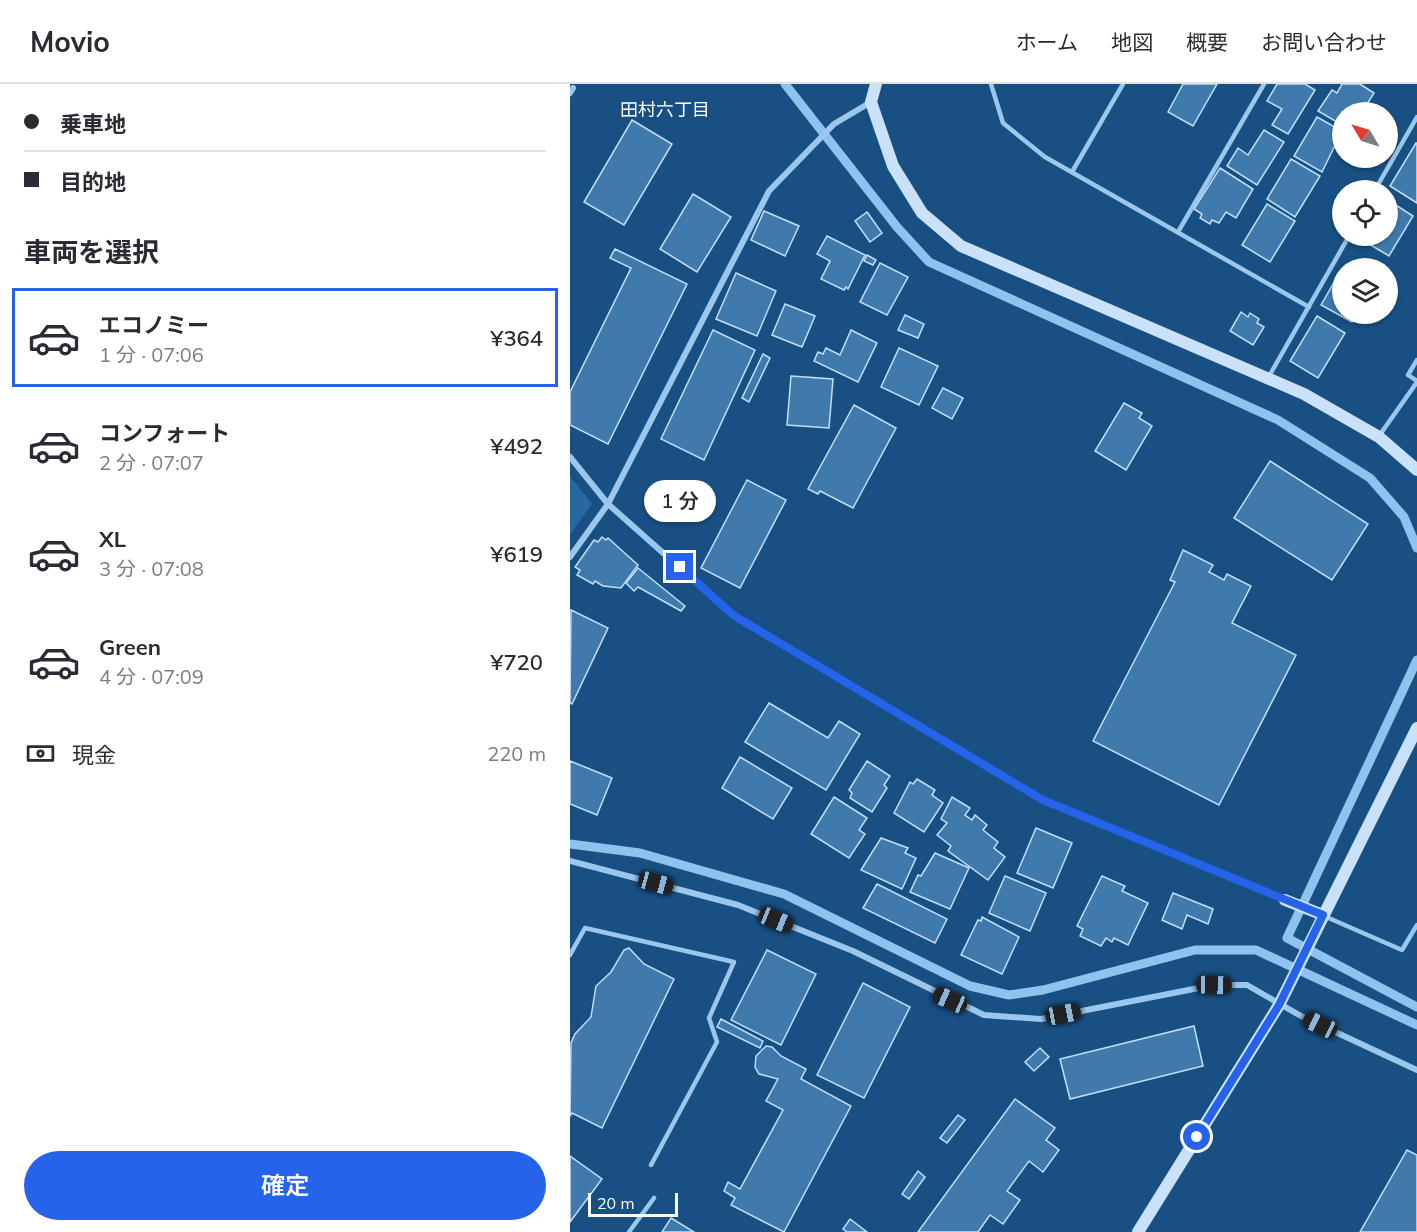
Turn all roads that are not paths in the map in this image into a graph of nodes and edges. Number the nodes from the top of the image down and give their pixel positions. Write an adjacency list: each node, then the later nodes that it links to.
1 (876, 84): 5 (street)
2 (991, 84): 7 (lane)
3 (1123, 84): 7 (lane)
4 (1264, 84): 9 (lane)
5 (871, 102): 13 (street); 18 (street)
6 (1417, 117): 8 (lane)
7 (1072, 172): 9 (lane)
8 (1381, 180)
9 (1178, 232): 11 (lane)
10 (1343, 246): 11 (lane)
11 (1309, 307): 13 (lane)
12 (1417, 360): 14 (lane)
13 (1268, 378): 15 (street)
14 (1417, 381): 15 (lane)
15 (1379, 437): 17 (street)
16 (570, 457): 18 (street)
17 (1417, 470)
18 (608, 504): 19 (street); 22 (street)
19 (570, 557)
20 (1417, 728): 23 (street)
21 (570, 861): 26 (street)
22 (1285, 900): 23 (street)
23 (1323, 915): 24 (lane); 26 (street)
24 (1417, 925)
25 (570, 955): 28 (lane)
26 (1279, 1005): 27 (street); 31 (street)
27 (1417, 1070)
28 (651, 1165)
29 (654, 1198): 30 (lane)
30 (629, 1232)
31 (1138, 1232)

